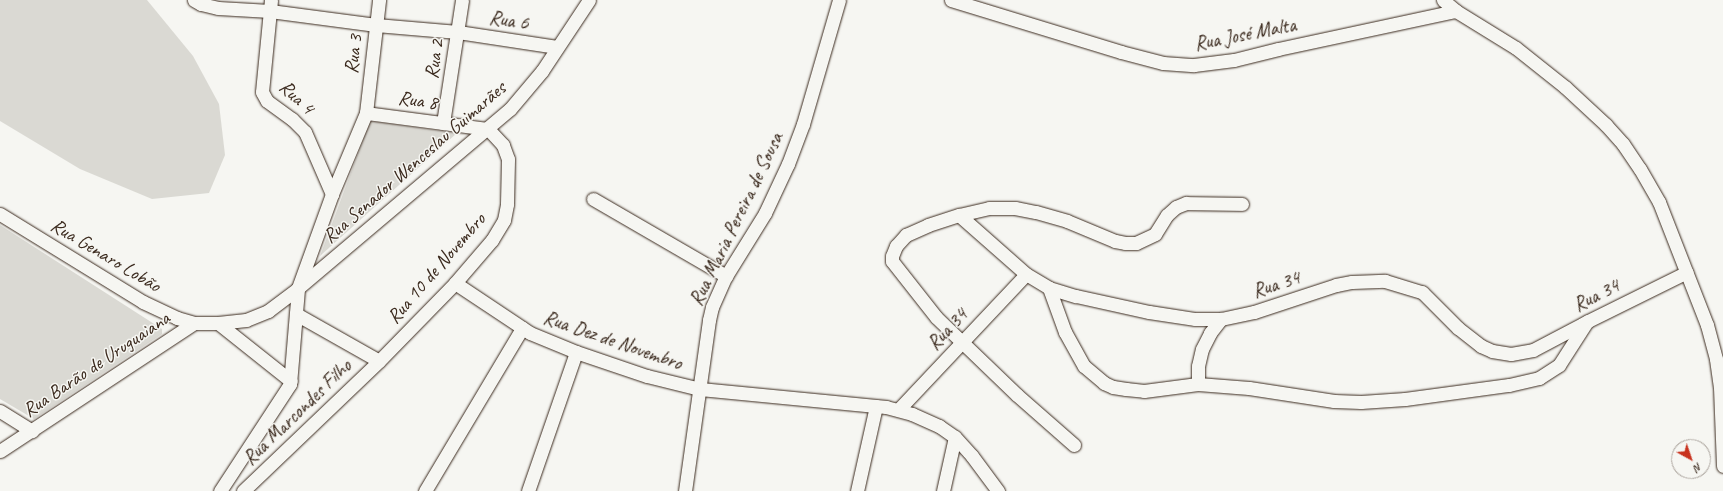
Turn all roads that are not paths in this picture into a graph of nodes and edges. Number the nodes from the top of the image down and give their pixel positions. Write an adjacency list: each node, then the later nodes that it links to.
1 (194, 0): 8 (street, Rua 6)
2 (379, 0): 10 (street, Rua 3)
3 (462, 0): 11 (street, Rua 2)
4 (589, 0): 12 (street, Rua Senador Wenceslau Guimarães)
5 (839, 0): 23 (street, Rua Maria Pereira de Sousa)
6 (951, 0): 9 (street, Rua José Malta)
7 (1443, 0): 9 (street)
8 (271, 5): 10 (street, Rua 6); 16 (street, Rua 4)
9 (1456, 11): 21 (street)
10 (376, 25): 11 (street, Rua 6); 13 (street, Rua 3)
11 (458, 32): 12 (street, Rua 6); 14 (street, Rua 2)
12 (557, 47): 15 (street, Rua Senador Wenceslau Guimarães)
13 (366, 113): 14 (street, Rua 8); 16 (street, Rua 3)
14 (443, 124): 15 (street, Rua 8)
15 (488, 130): 24 (street, Rua 10 de Novembro); 25 (street, Rua Senador Wenceslau Guimarães)
16 (332, 194): 25 (street, Rua 3)
17 (593, 199): 23 (street)
18 (1242, 204): 20 (street)
19 (0, 214): 30 (street, Rua Genaro Lobão)
20 (959, 215): 22 (street); 33 (street)
21 (1687, 272): 29 (street, Rua 34); 46 (street)
22 (1026, 274): 26 (street, Rua 34); 33 (street, Rua 34)
23 (726, 276): 38 (street, Rua Maria Pereira de Sousa)
24 (455, 283): 32 (street, Rua Dez de Novembro); 35 (street, Rua 10 de Novembro)
25 (298, 288): 27 (street); 31 (street, Rua Senador Wenceslau Guimarães)
26 (1049, 288): 28 (street, Rua 34); 37 (street)
27 (296, 314): 35 (street); 36 (street)
28 (1221, 319): 29 (street, Rua 34); 37 (street)
29 (1588, 320): 37 (street)
30 (194, 323): 31 (street, Rua Senador Wenceslau Guimarães); 42 (street, Rua Barão de Uruguaiana)
31 (218, 323): 36 (street)
32 (522, 328): 34 (street, Rua Dez de Novembro); 49 (street)
33 (962, 343): 40 (street, Rua 34); 44 (street)
34 (576, 352): 38 (street, Rua Dez de Novembro); 50 (street)
35 (379, 361): 48 (street, Rua Marcondes Filho)
36 (291, 381): 47 (street, Rua Marcondes Filho)
37 (1198, 384)
38 (700, 389): 39 (street, Rua Dez de Novembro); 51 (street, Rua Maria Pereira de Sousa)
39 (876, 406): 40 (street, Rua Dez de Novembro); 52 (street)
40 (899, 409): 43 (street, Rua Dez de Novembro)
41 (0, 410): 42 (street)
42 (32, 431): 45 (street, Rua Barão de Uruguaiana)
43 (955, 437): 53 (street); 54 (street, Rua Dez de Novembro)
44 (1074, 445)
45 (0, 451)
46 (1723, 466)
47 (220, 491)
48 (243, 491)
49 (425, 491)
50 (528, 491)
51 (685, 491)
52 (857, 491)
53 (942, 491)
54 (998, 491)

